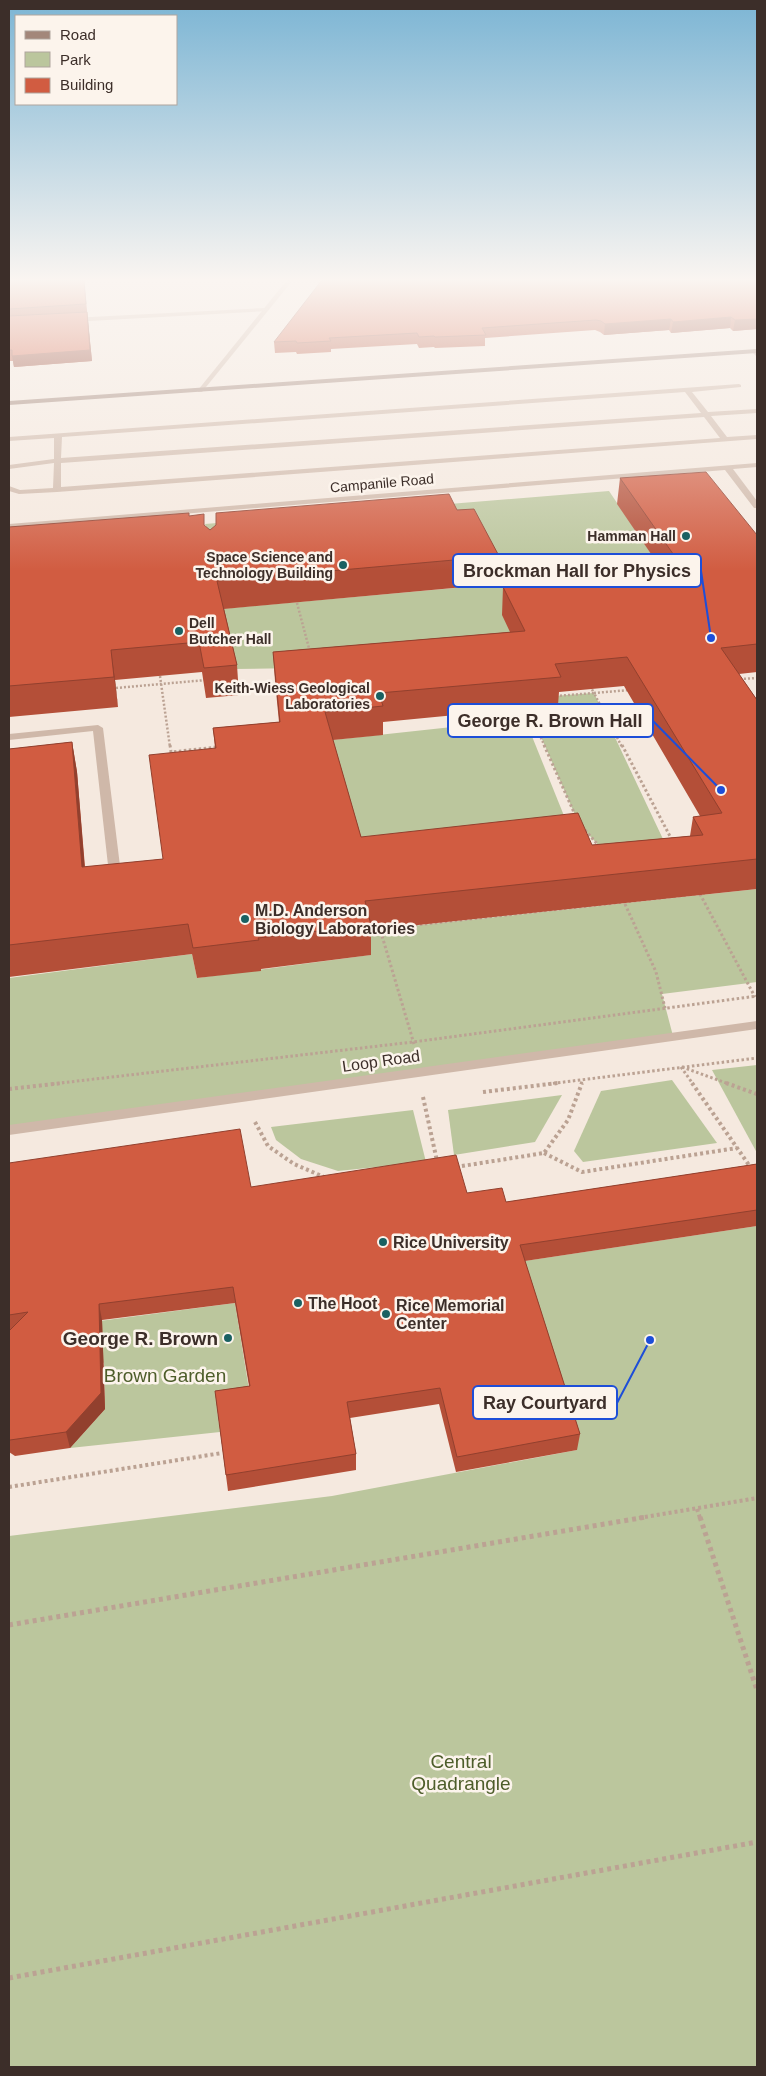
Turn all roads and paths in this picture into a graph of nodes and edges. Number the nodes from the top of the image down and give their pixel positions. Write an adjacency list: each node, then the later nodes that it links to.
1 (211, 377): 4 (street)
2 (397, 377): 4 (main road)
3 (739, 386): 5 (street)
4 (200, 390): 6 (main road)
5 (686, 390): 8 (street); 9 (street)
6 (9, 403)
7 (757, 409): 8 (street)
8 (704, 413): 12 (street); 13 (street)
9 (58, 436): 11 (street); 13 (street)
10 (757, 437): 12 (street)
11 (9, 439)
12 (725, 440): 20 (street)
13 (58, 461): 15 (street); 20 (street)
14 (9, 462): 15 (street)
15 (41, 462): 17 (street)
16 (757, 465): 18 (street, Campanile Road)
17 (9, 467)
18 (728, 467): 21 (street); 22 (street, Campanile Road)
19 (9, 488): 20 (street)
20 (57, 490)
21 (757, 506)
22 (9, 526)
23 (630, 578): 24 (path)
24 (488, 581)
25 (297, 603): 26 (path)
26 (311, 656)
27 (160, 676): 31 (path)
28 (757, 678): 29 (path)
29 (738, 679)
30 (212, 680): 31 (path)
31 (161, 684): 33 (path); 41 (path)
32 (589, 685): 35 (path)
33 (116, 688)
34 (632, 690): 35 (path)
35 (594, 693): 36 (path); 44 (path)
36 (553, 696)
37 (528, 708): 45 (path)
38 (9, 737): 46 (street)
39 (218, 747): 40 (path)
40 (210, 748): 41 (path); 42 (path)
41 (184, 751): 43 (path)
42 (213, 756)
43 (184, 758)
44 (673, 842)
45 (601, 848)
46 (116, 874)
47 (696, 886): 49 (path)
48 (712, 890): 49 (path)
49 (701, 895): 50 (path); 52 (path)
50 (625, 904): 51 (path); 53 (path)
51 (380, 930)
52 (756, 996): 53 (path)
53 (665, 1007): 55 (path); 59 (path)
54 (757, 1025): 55 (street, Loop Road)
55 (673, 1036): 57 (path); 65 (street, Loop Road)
56 (757, 1058): 57 (path)
57 (682, 1067): 58 (path); 61 (path); 66 (path)
58 (582, 1081): 60 (path); 67 (path)
59 (9, 1089)
60 (479, 1093)
61 (757, 1094)
62 (433, 1098): 63 (path)
63 (423, 1099)
64 (255, 1121): 70 (path)
65 (9, 1130)
66 (737, 1148): 67 (path); 69 (path)
67 (544, 1153): 68 (path)
68 (449, 1168)
69 (751, 1168)
70 (332, 1180)
71 (222, 1453): 72 (path)
72 (9, 1487)
73 (757, 1498): 74 (path)
74 (696, 1509): 75 (path); 76 (path)
75 (9, 1625)
76 (757, 1690)
77 (757, 1842): 78 (path)
78 (9, 1978)

